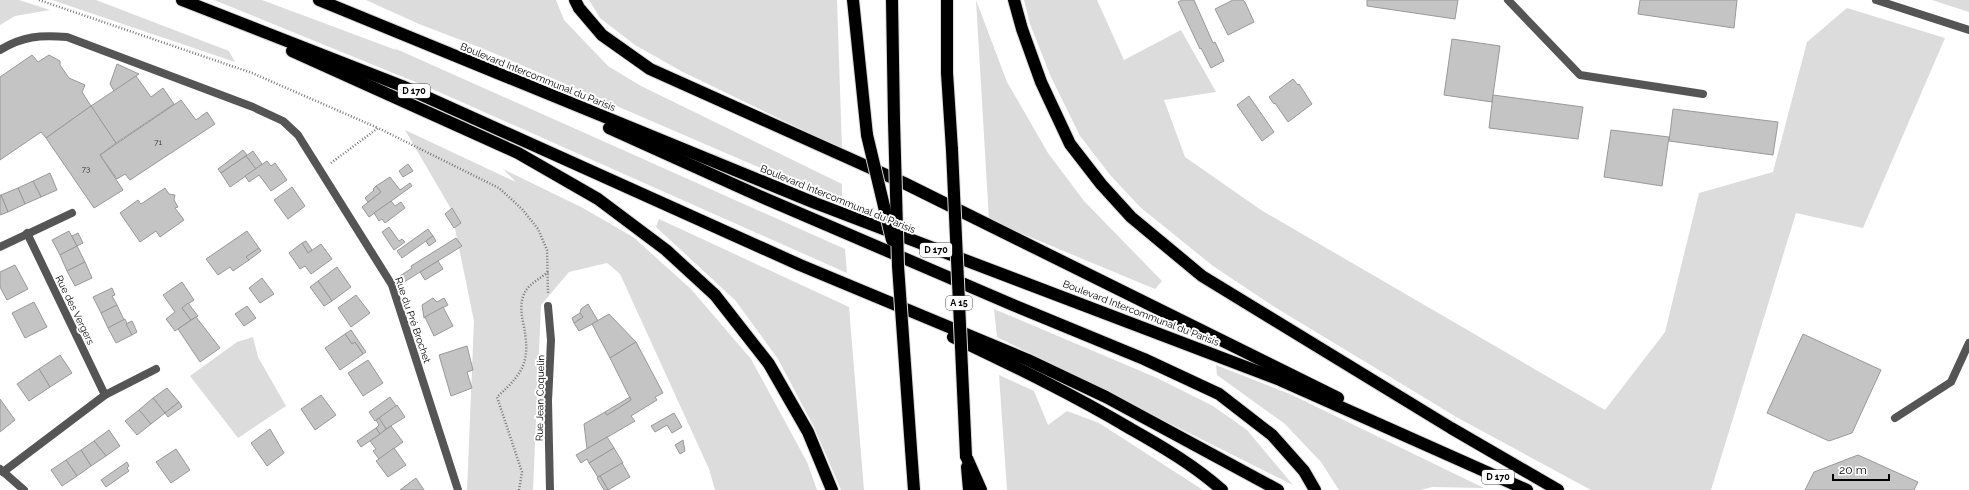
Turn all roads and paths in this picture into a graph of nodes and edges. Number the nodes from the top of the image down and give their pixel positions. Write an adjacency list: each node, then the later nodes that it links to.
1 (39, 0): 15 (path)
2 (181, 0): 20 (highway, D 170); 35 (highway)
3 (319, 0): 12 (highway, Boulevard Intercommunal du Parisis / D 170)
4 (575, 0): 29 (highway)
5 (853, 0): 21 (highway, bridge)
6 (892, 0): 21 (highway, bridge)
7 (946, 0): 28 (highway, A 15, bridge)
8 (1014, 0): 43 (highway)
9 (1508, 0): 14 (street)
10 (1876, 0): 11 (street)
11 (1969, 30)
12 (404, 35): 29 (highway, Boulevard Intercommunal du Parisis / D 170); 41 (highway)
13 (0, 50): 16 (street, Rue du Pré Brochet)
14 (1703, 94)
15 (378, 128): 16 (path); 22 (path)
16 (321, 169): 32 (street, Rue du Pré Brochet)
17 (72, 213): 18 (street)
18 (27, 233): 19 (street); 26 (street, Rue des Vergers)
19 (0, 247)
20 (800, 265): 39 (highway); 40 (highway, D 170)
21 (898, 266): 36 (highway, bridge)
22 (549, 272): 23 (path); 33 (path)
23 (548, 306): 34 (street, Rue Jean Coquelin)
24 (1969, 343): 27 (street)
25 (156, 370): 26 (street)
26 (106, 395): 30 (street)
27 (1895, 418)
28 (966, 456): 37 (highway, A 15); 38 (highway)
29 (1469, 464): 42 (highway, Boulevard Intercommunal du Parisis / D 170)
30 (1, 470): 31 (street)
31 (24, 490)
32 (458, 490)
33 (519, 490)
34 (550, 490)
35 (832, 490)
36 (914, 490)
37 (969, 490)
38 (981, 490)
39 (1222, 490)
40 (1278, 490)
41 (1315, 490)
42 (1527, 490)
43 (1558, 490)

